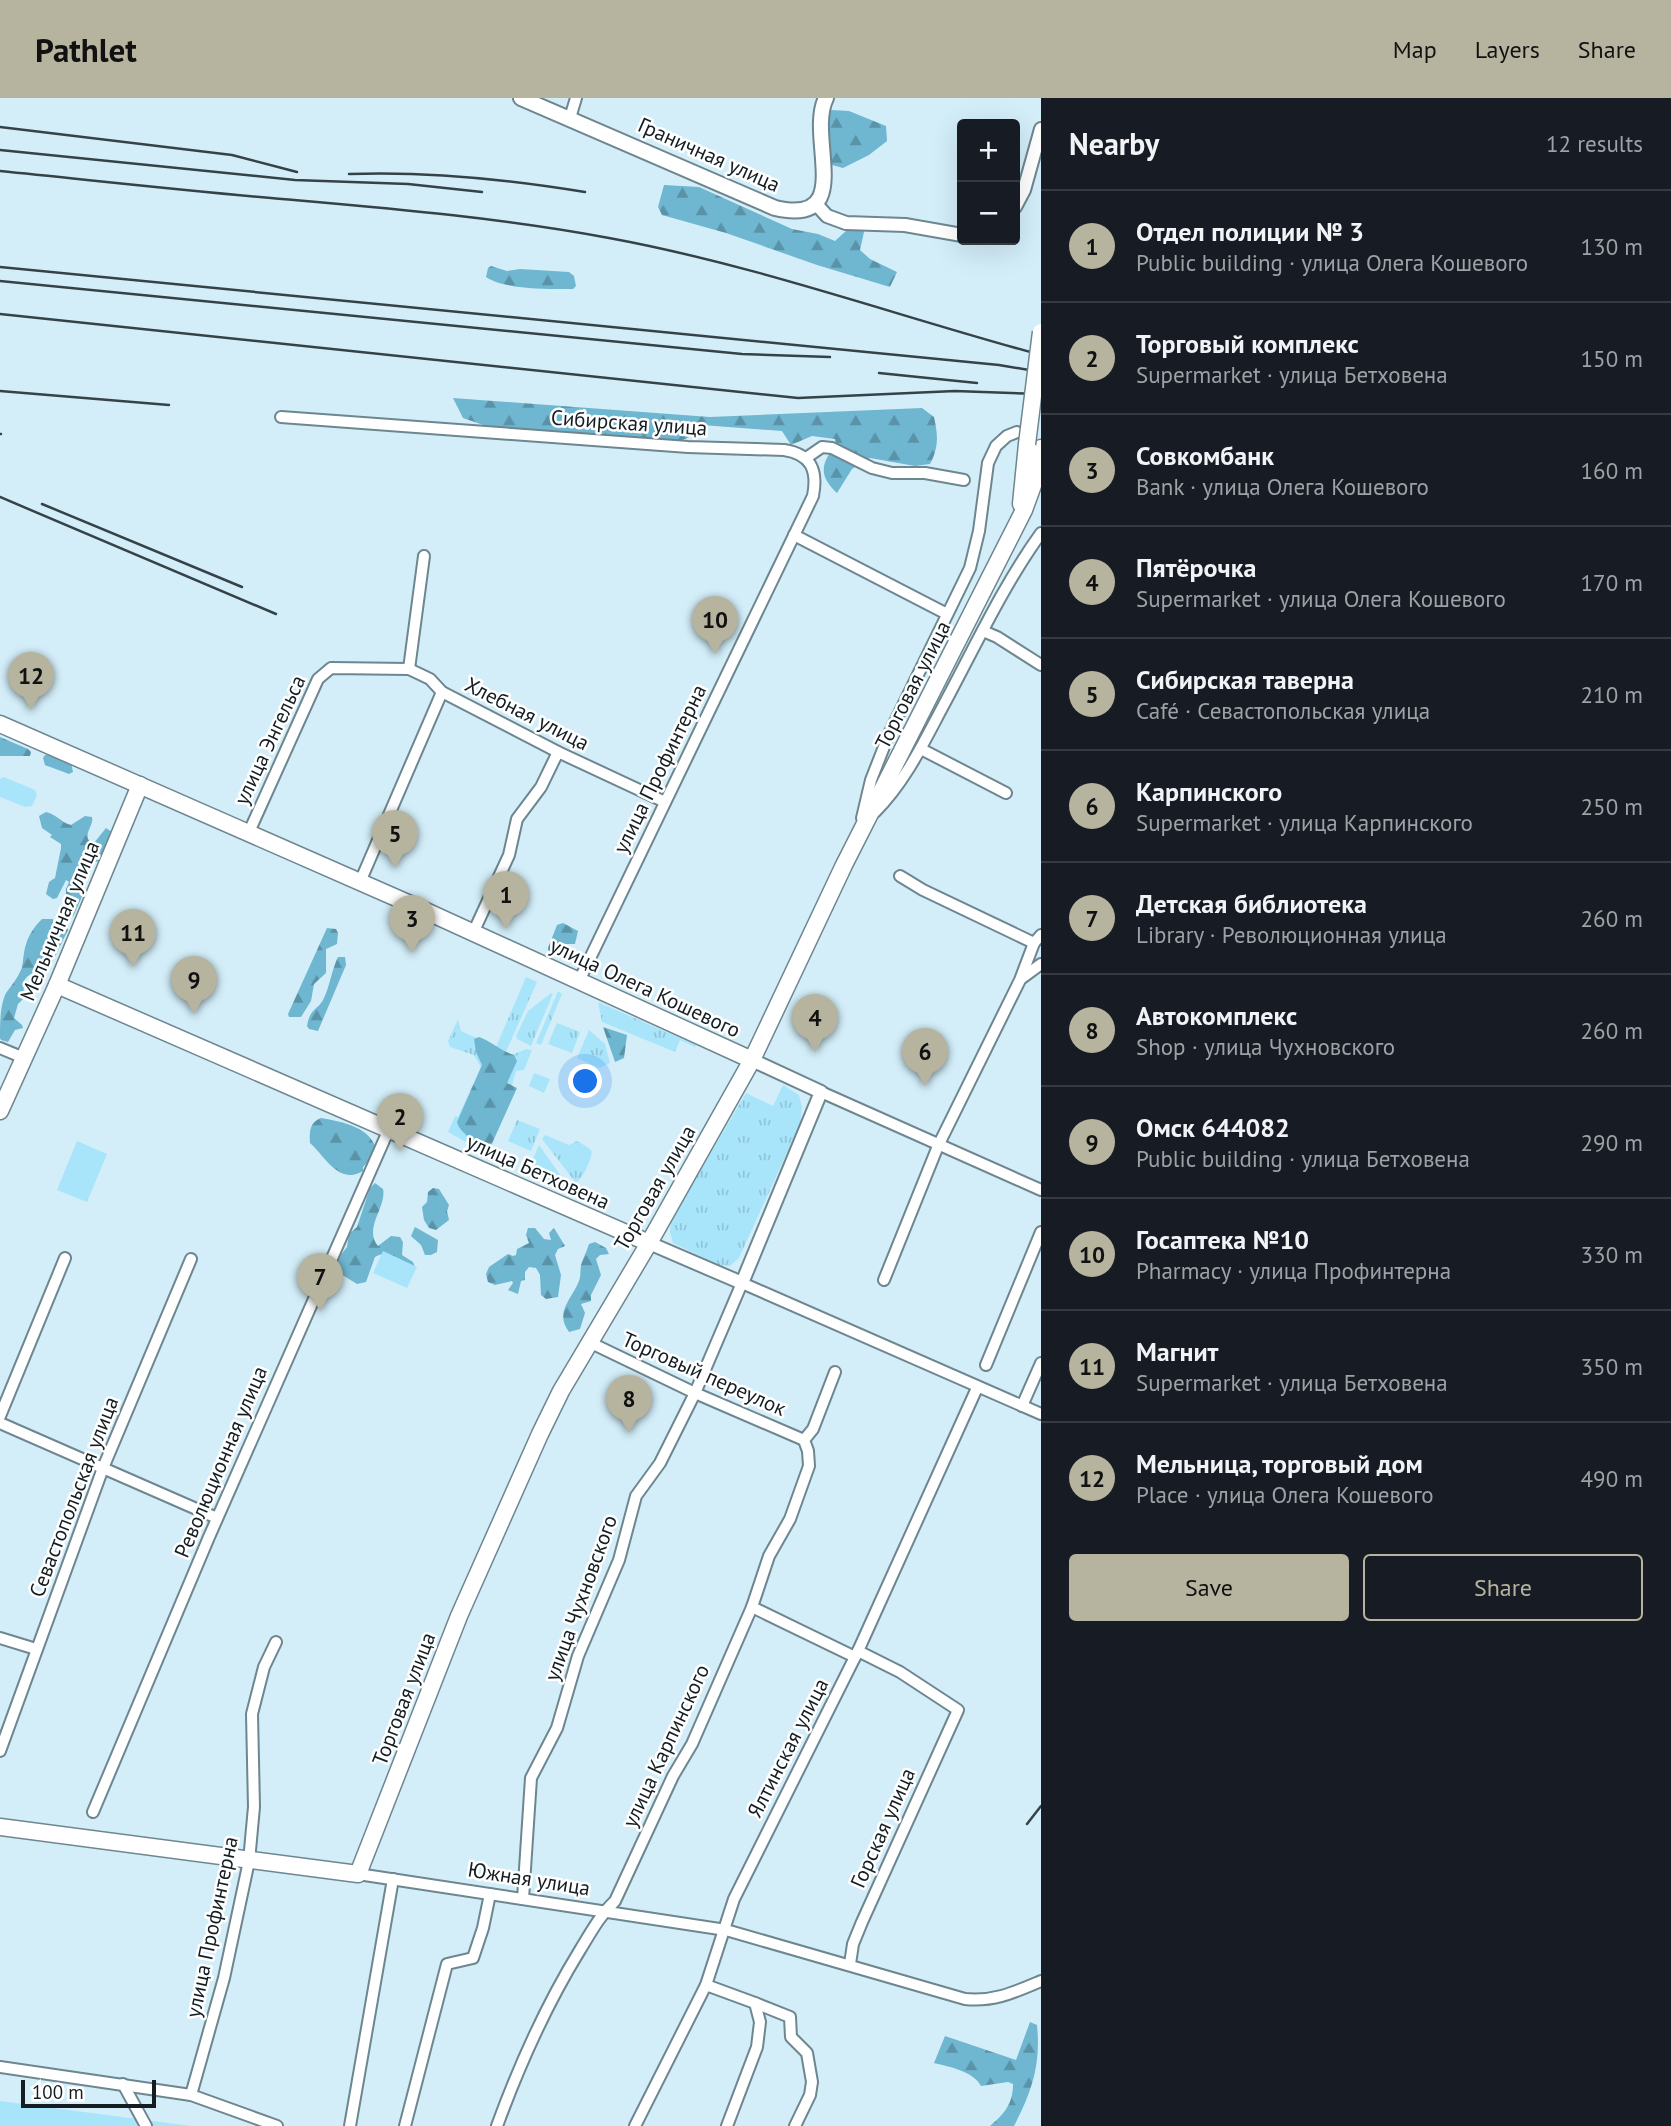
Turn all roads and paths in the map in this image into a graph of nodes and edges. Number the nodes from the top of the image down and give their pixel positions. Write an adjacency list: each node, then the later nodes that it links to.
1 (521, 98): 4 (main road, Граничная улица)
2 (576, 98): 4 (street)
3 (826, 98): 7 (main road)
4 (570, 118): 7 (main road, Граничная улица)
5 (1041, 129): 6 (street)
6 (1020, 198)
7 (816, 204): 8 (street)
8 (957, 234)
9 (1041, 332): 11 (main road, Торговая улица, bridge)
10 (281, 417): 12 (street, Сибирская улица)
11 (1029, 441): 17 (street); 28 (main road, Торговая улица)
12 (806, 458): 13 (street, Сибирская улица); 15 (street, улица Профинтерна)
13 (964, 480)
14 (1041, 533): 18 (street)
15 (794, 536): 17 (street); 27 (street, улица Профинтерна)
16 (424, 556): 20 (street)
17 (947, 614): 30 (street)
18 (983, 631): 19 (street); 23 (street)
19 (1041, 665)
20 (409, 669): 21 (street, Хлебная улица); 29 (street, улица Энгельса)
21 (442, 692): 24 (street, Хлебная улица); 32 (street)
22 (0, 724): 25 (main road, улица Олега Кошевого)
23 (921, 749): 26 (street); 28 (street)
24 (558, 751): 27 (street, Хлебная улица); 33 (street)
25 (140, 785): 29 (main road, улица Олега Кошевого); 38 (main road, Мельничная улица)
26 (1006, 793)
27 (665, 802): 37 (street, улица Профинтерна)
28 (869, 818): 30 (main road, Торговая улица)
29 (249, 832): 32 (main road, улица Олега Кошевого)
30 (850, 856): 41 (main road, Торговая улица)
31 (900, 876): 34 (street)
32 (360, 882): 33 (main road, улица Олега Кошевого)
33 (473, 933): 37 (main road, улица Олега Кошевого)
34 (1037, 939): 36 (street)
35 (1041, 964): 36 (street)
36 (1020, 980): 45 (street)
37 (579, 981): 41 (main road, улица Олега Кошевого)
38 (57, 985): 40 (main road, Мельничная улица); 44 (main road, улица Бетховена)
39 (0, 1048): 40 (street)
40 (24, 1058): 43 (main road, Мельничная улица)
41 (752, 1060): 42 (street, улица Олега Кошевого); 48 (main road, Торговая улица)
42 (821, 1093): 45 (street, улица Олега Кошевого); 52 (street, улица Чухновского)
43 (0, 1111)
44 (388, 1129): 48 (main road, улица Бетховена); 65 (street, Революционная улица)
45 (938, 1146): 46 (street, улица Олега Кошевого); 51 (street)
46 (1041, 1190)
47 (1041, 1233): 55 (street)
48 (649, 1243): 52 (street, улица Бетховена); 53 (main road, Торговая улица)
49 (65, 1258): 61 (street)
50 (191, 1259): 64 (street, Севастопольская улица)
51 (884, 1280)
52 (742, 1283): 57 (street, улица Бетховена); 58 (street, улица Чухновского)
53 (589, 1342): 58 (street, Торговый переулок); 75 (main road, Торговая улица)
54 (1041, 1363): 59 (street)
55 (986, 1365)
56 (835, 1372): 63 (street)
57 (976, 1388): 59 (street, улица Бетховена); 70 (street, Ялтинская улица)
58 (695, 1393): 63 (street, Торговый переулок); 78 (street, улица Чухновского)
59 (1022, 1406): 60 (street, улица Бетховена)
60 (1041, 1415)
61 (0, 1416)
62 (0, 1423): 64 (street)
63 (804, 1440): 66 (street, улица Карпинского)
64 (103, 1468): 65 (street); 69 (street, Севастопольская улица)
65 (217, 1518): 72 (street, Революционная улица)
66 (752, 1607): 70 (street); 79 (street, улица Карпинского)
67 (0, 1638): 69 (street)
68 (276, 1642): 74 (street, улица Профинтерна)
69 (36, 1648): 71 (street, Севастопольская улица)
70 (857, 1654): 80 (street, Ялтинская улица); 81 (street, Горская улица)
71 (0, 1751)
72 (93, 1812)
73 (0, 1827): 74 (main road, Южная улица)
74 (249, 1861): 75 (main road, Южная улица); 87 (street, улица Профинтерна)
75 (358, 1874): 76 (street, Южная улица)
76 (393, 1880): 77 (street, Южная улица); 90 (street)
77 (490, 1894): 78 (street, Южная улица); 91 (street)
78 (523, 1899): 79 (street, Южная улица)
79 (603, 1912): 80 (street, Южная улица); 92 (street, улица Карпинского)
80 (726, 1930): 81 (street, Южная улица); 83 (street, Ялтинская улица)
81 (850, 1964): 82 (street, Южная улица)
82 (1041, 1981)
83 (706, 1984): 84 (street); 93 (street, Ялтинская улица)
84 (755, 2003): 94 (street); 95 (street)
85 (0, 2067): 86 (street)
86 (123, 2084): 87 (street); 88 (street)
87 (191, 2095): 89 (street)
88 (146, 2126)
89 (277, 2126)
90 (350, 2126)
91 (405, 2126)
92 (497, 2126)
93 (635, 2126)
94 (727, 2126)
95 (795, 2126)

